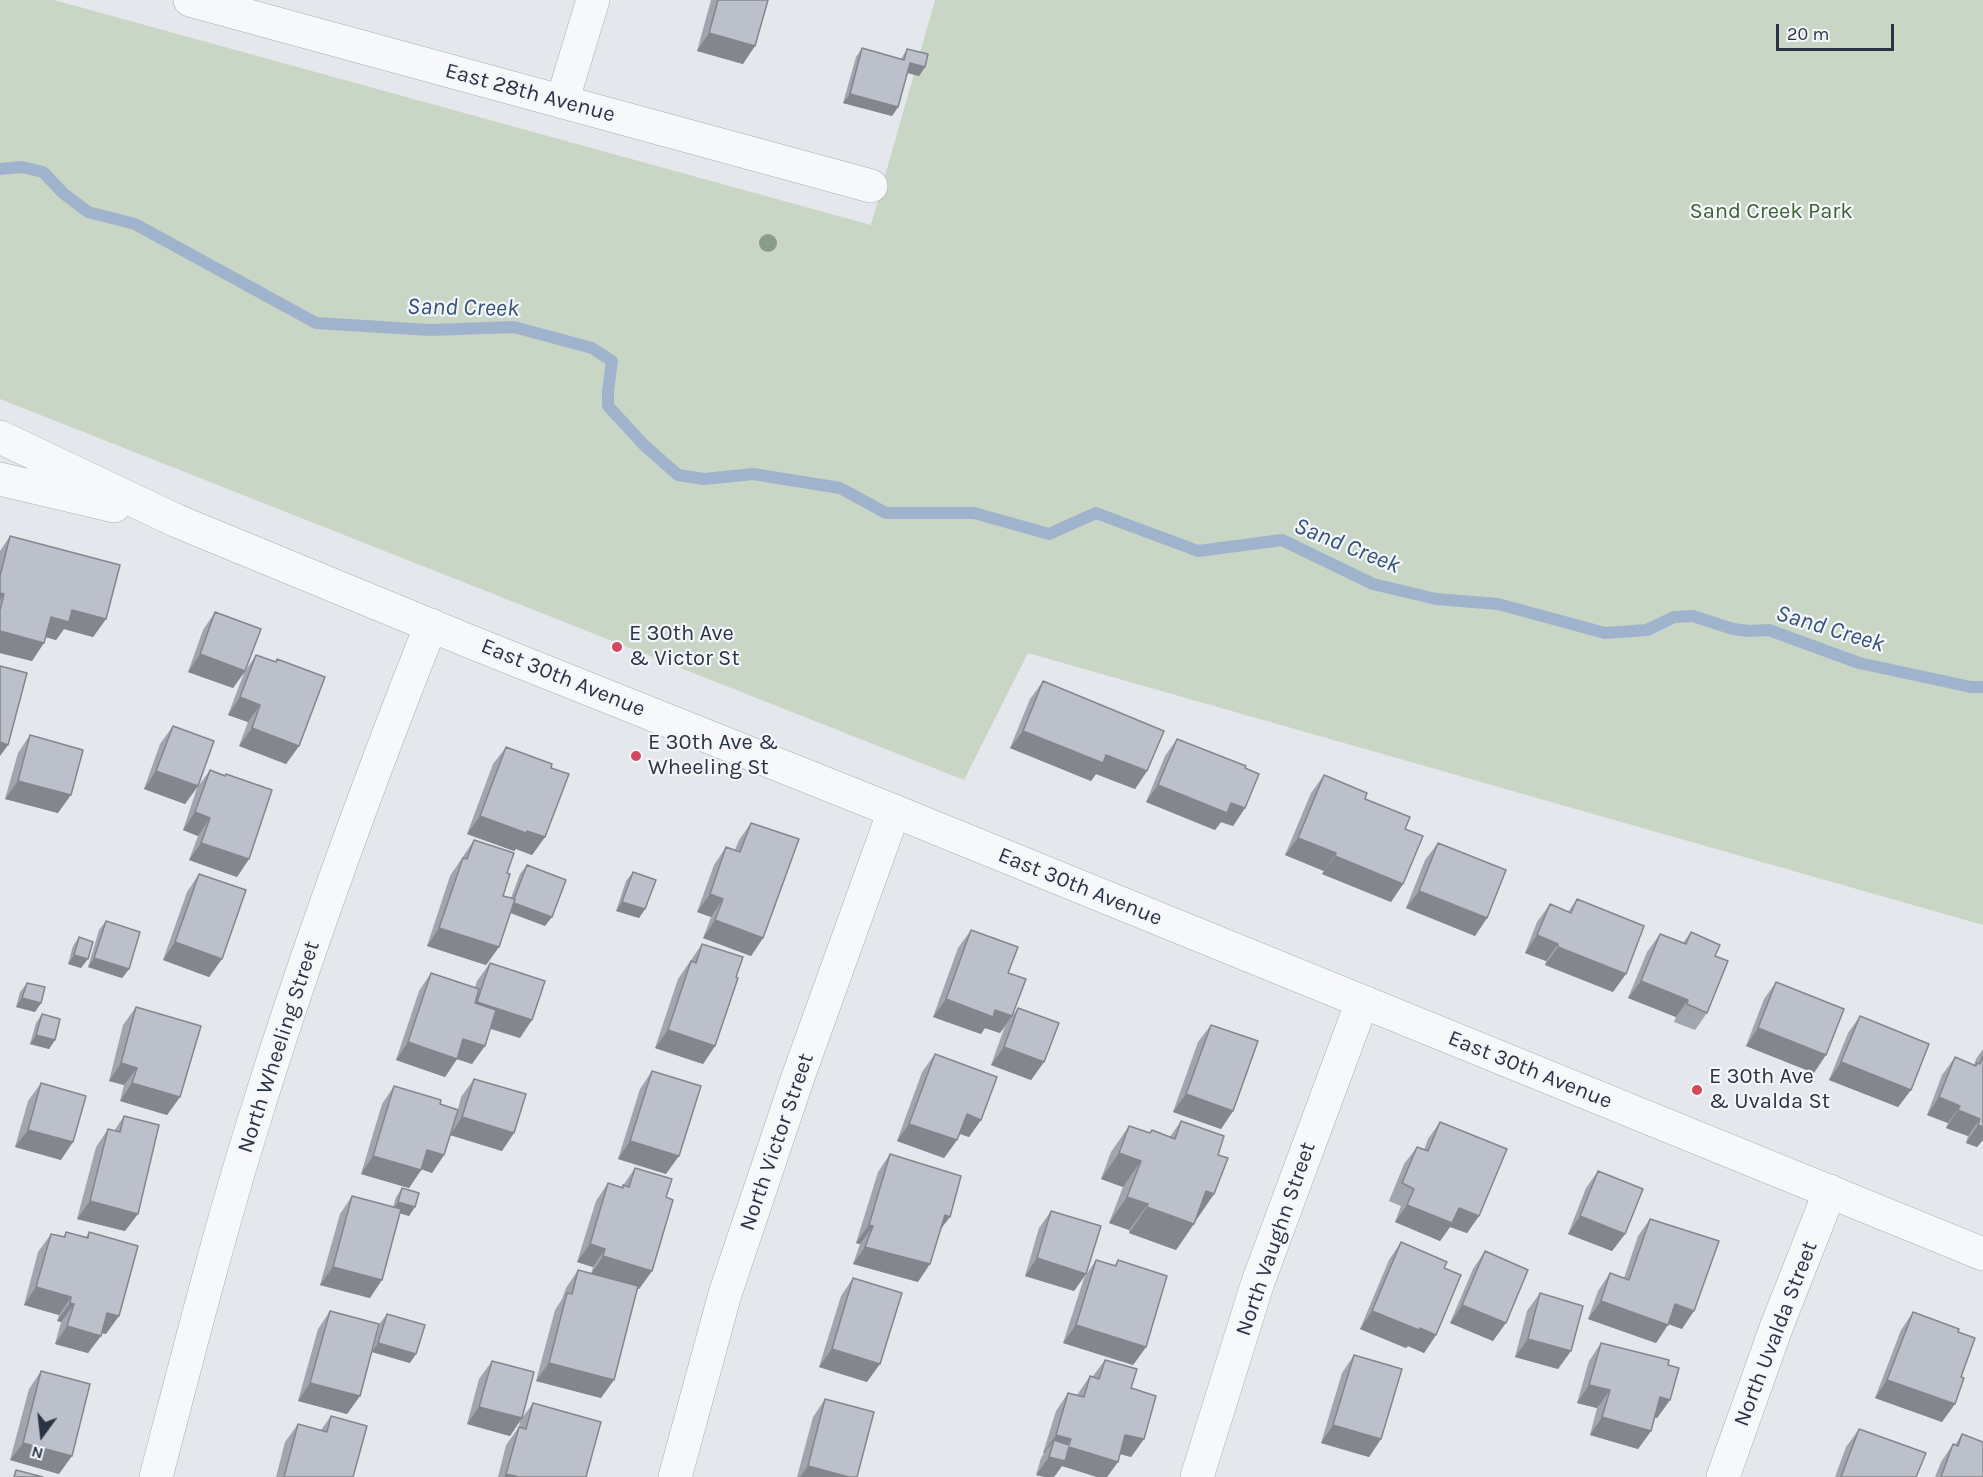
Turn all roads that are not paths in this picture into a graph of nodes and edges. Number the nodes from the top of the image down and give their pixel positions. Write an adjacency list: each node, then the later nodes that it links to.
1 (190, 0): 3 (street, East 28th Avenue)
2 (593, 0): 3 (street)
3 (562, 102): 4 (street, East 28th Avenue)
4 (871, 186)
5 (0, 437): 7 (street, East 30th Avenue)
6 (0, 479): 7 (street, East 30th Avenue)
7 (177, 521): 8 (street, East 30th Avenue)
8 (431, 625): 9 (street, East 30th Avenue); 13 (street, North Wheeling Street)
9 (894, 811): 10 (street, East 30th Avenue); 14 (street, North Victor Street)
10 (1362, 1002): 11 (street, East 30th Avenue); 15 (street, North Vaughn Street)
11 (1830, 1191): 12 (street, East 30th Avenue); 16 (street, North Uvalda Street)
12 (1983, 1254)
13 (156, 1477)
14 (675, 1477)
15 (1197, 1477)
16 (1723, 1477)

